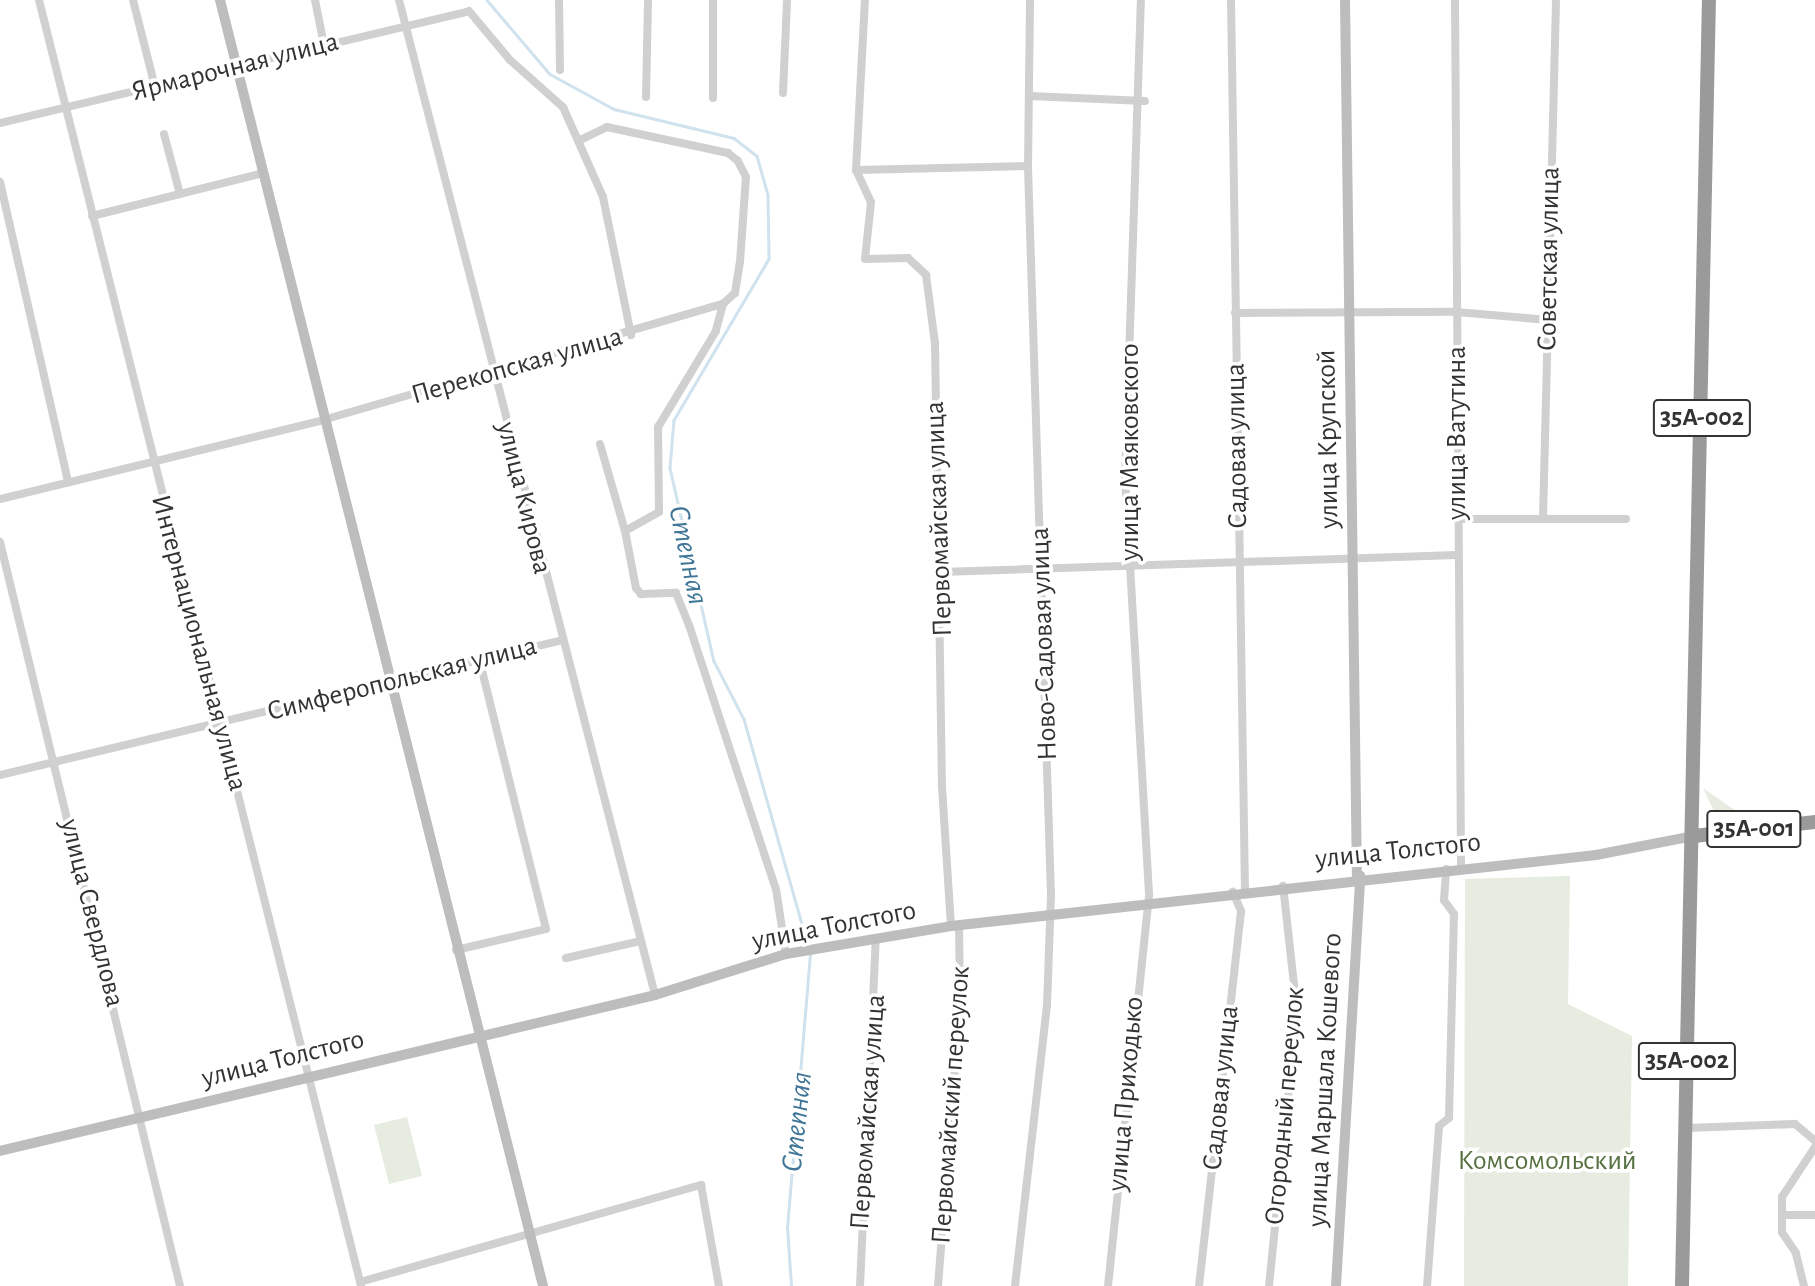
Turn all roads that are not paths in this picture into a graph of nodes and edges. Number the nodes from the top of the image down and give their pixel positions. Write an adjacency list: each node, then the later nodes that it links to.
1 (39, 0): 28 (street, Интернациональная улица)
2 (133, 0): 22 (street)
3 (220, 0): 20 (main road)
4 (315, 0): 19 (street)
5 (399, 0): 18 (street, улица Кирова)
6 (559, 0): 21 (street)
7 (648, 0): 25 (street)
8 (713, 0): 26 (street)
9 (787, 0): 23 (street)
10 (865, 0): 33 (street)
11 (1030, 0): 24 (street, Ново-Садовая улица)
12 (1141, 0): 27 (street, улица Маяковского)
13 (1231, 0): 40 (street, Садовая улица)
14 (1345, 0): 41 (main road, улица Крупской)
15 (1455, 0): 39 (street, улица Ватутина)
16 (1556, 0): 42 (street, Советская улица)
17 (1709, 0): 68 (highway, 35А-002)
18 (406, 27): 19 (street, Ярмарочная улица); 31 (street, Ярмарочная улица); 44 (street, улица Кирова)
19 (324, 45): 20 (street, Ярмарочная улица)
20 (236, 66): 22 (street, Ярмарочная улица); 34 (main road)
21 (560, 70)
22 (155, 87): 28 (street, Ярмарочная улица)
23 (782, 93)
24 (1030, 96): 27 (street); 32 (street, Ново-Садовая улица)
25 (646, 97)
26 (713, 98)
27 (1140, 101): 57 (street, улица Маяковского)
28 (64, 109): 29 (street, Ярмарочная улица); 37 (street, Интернациональная улица)
29 (0, 123)
30 (164, 134): 36 (street)
31 (580, 140): 38 (street); 43 (street)
32 (1028, 166): 33 (street); 59 (street, Ново-Садовая улица)
33 (856, 170): 60 (street, Первомайская улица)
34 (263, 173): 36 (street); 45 (main road)
35 (0, 182): 48 (street)
36 (180, 194): 37 (street)
37 (92, 216): 47 (street, Интернациональная улица)
38 (723, 304): 43 (street, Перекопская улица); 53 (street)
39 (1457, 312): 41 (street); 42 (street); 51 (street, улица Ватутина)
40 (1235, 313): 41 (street); 58 (street, Садовая улица)
41 (1349, 314): 56 (main road, улица Крупской)
42 (1548, 320): 50 (street, Советская улица)
43 (631, 335): 44 (street, Перекопская улица)
44 (493, 374): 45 (street, Перекопская улица); 61 (street, улица Кирова)
45 (323, 420): 47 (street, Перекопская улица); 63 (main road)
46 (600, 444): 53 (street)
47 (151, 462): 48 (street, Перекопская улица); 64 (street, Интернациональная улица)
48 (68, 482): 49 (street, Перекопская улица)
49 (0, 499)
50 (1543, 518): 51 (street); 52 (street)
51 (1457, 519): 55 (street, улица Ватутина)
52 (1626, 519)
53 (625, 531): 80 (street)
54 (0, 542): 65 (street, улица Свердлова)
55 (1457, 555): 56 (street); 69 (street, улица Ватутина)
56 (1352, 558): 58 (street); 71 (main road, улица Крупской)
57 (1130, 564): 58 (street); 59 (street); 74 (street, улица Маяковского)
58 (1240, 565): 73 (street, Садовая улица)
59 (1040, 570): 60 (street); 75 (street, Ново-Садовая улица)
60 (940, 572): 76 (street, Первомайская улица)
61 (559, 641): 62 (street, Симферопольская улица); 78 (street, улица Кирова)
62 (480, 658): 63 (street, Симферопольская улица); 79 (street)
63 (387, 680): 64 (street, Симферопольская улица); 79 (main road)
64 (221, 723): 65 (street, Симферопольская улица); 84 (street, Интернациональная улица)
65 (54, 761): 66 (street, Симферопольская улица); 85 (street, улица Свердлова)
66 (0, 775)
67 (1815, 822): 68 (highway, 35А-001)
68 (1694, 836): 69 (main road, улица Толстого); 86 (highway, 35А-002)
69 (1461, 867): 70 (main road, улица Толстого)
70 (1446, 869): 71 (main road, улица Толстого); 104 (street)
71 (1358, 876): 72 (main road, улица Толстого); 103 (main road, улица Маршала Кошевого)
72 (1283, 886): 73 (main road, улица Толстого); 102 (street, Огородный переулок)
73 (1239, 891): 74 (main road, улица Толстого); 101 (street, Садовая улица)
74 (1143, 902): 75 (main road, улица Толстого); 100 (street, улица Приходько)
75 (1048, 914): 76 (main road, улица Толстого); 99 (street, Ново-Садовая улица)
76 (955, 925): 77 (main road, улица Толстого); 98 (street, Первомайский переулок)
77 (876, 939): 80 (main road, улица Толстого); 97 (street, Первомайская улица)
78 (640, 941): 81 (street); 82 (street, улица Кирова)
79 (454, 951): 83 (main road)
80 (789, 954): 82 (main road, улица Толстого)
81 (566, 958)
82 (655, 995): 83 (main road, улица Толстого)
83 (475, 1035): 84 (main road, улица Толстого); 92 (main road)
84 (307, 1076): 85 (main road, улица Толстого); 94 (street, Интернациональная улица)
85 (143, 1115): 89 (main road, улица Толстого); 93 (street, улица Свердлова)
86 (1686, 1128): 87 (street); 105 (highway, 35А-002)
87 (1815, 1141)
88 (1815, 1147): 90 (street)
89 (0, 1151)
90 (1783, 1215): 91 (street); 106 (street)
91 (1815, 1215)
92 (528, 1229): 94 (street); 95 (main road); 96 (street)
93 (172, 1249)
94 (360, 1284)
95 (543, 1286)
96 (719, 1286)
97 (860, 1286)
98 (938, 1286)
99 (1015, 1286)
100 (1108, 1286)
101 (1199, 1286)
102 (1269, 1286)
103 (1336, 1286)
104 (1427, 1286)
105 (1682, 1286)
106 (1804, 1286)

